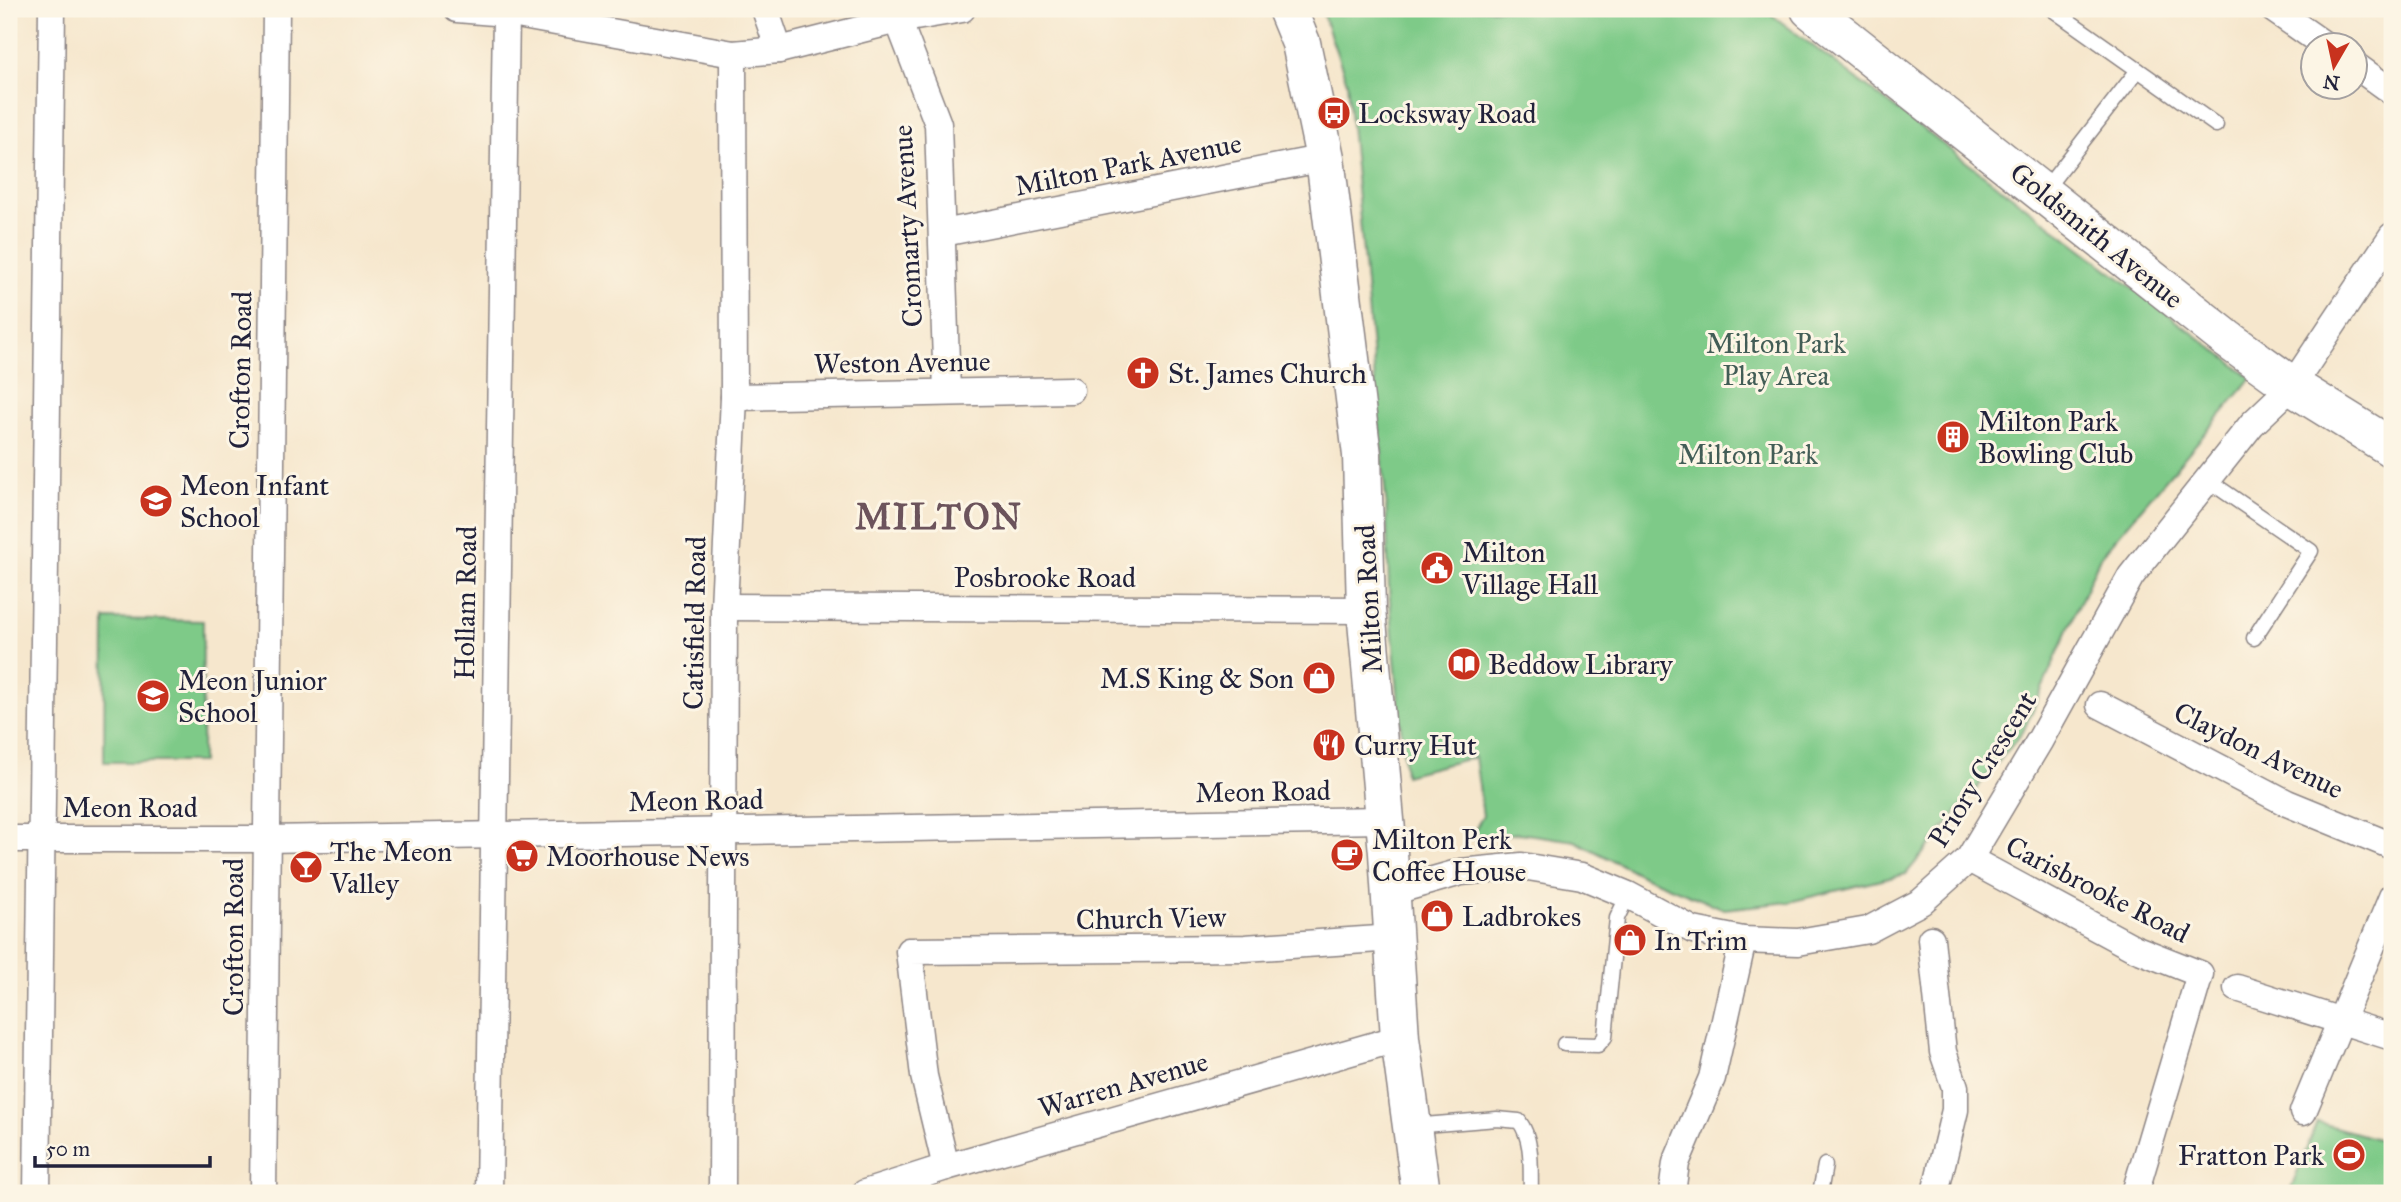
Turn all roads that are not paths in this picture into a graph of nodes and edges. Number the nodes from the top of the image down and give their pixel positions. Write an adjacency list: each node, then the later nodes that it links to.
1 (52, 9): 36 (street)
2 (276, 9): 37 (street, Crofton Road)
3 (765, 9): 12 (street)
4 (962, 9): 10 (street)
5 (1287, 9): 18 (main road, Milton Road)
6 (1810, 9): 19 (main road, Goldsmith Avenue)
7 (2052, 9): 14 (lane)
8 (2273, 9): 11 (street)
9 (481, 10): 13 (street); 34 (street, Hollam Road)
10 (898, 20): 12 (street); 20 (street, Cromarty Avenue)
11 (2306, 32)
12 (779, 50): 13 (street)
13 (733, 54): 25 (street, Catisfield Road)
14 (2138, 70): 17 (lane); 19 (lane)
15 (2370, 76): 16 (street)
16 (2392, 92)
17 (2216, 125)
18 (1325, 158): 20 (street, Milton Park Avenue); 29 (main road, Milton Road)
19 (2043, 191): 22 (main road, Goldsmith Avenue)
20 (943, 233): 24 (street, Cromarty Avenue)
21 (2392, 236): 22 (street, Priory Crescent)
22 (2292, 386): 26 (main road, Goldsmith Avenue); 27 (street, Priory Crescent)
23 (1071, 390): 24 (street, Weston Avenue)
24 (947, 392): 25 (street, Weston Avenue)
25 (734, 397): 28 (street, Catisfield Road)
26 (2392, 448)
27 (2206, 479): 30 (lane); 39 (street, Priory Crescent)
28 (724, 607): 29 (street, Posbrooke Road); 33 (street, Catisfield Road)
29 (1366, 610): 32 (main road, Milton Road)
30 (2254, 638)
31 (2100, 705): 38 (street, Claydon Avenue)
32 (1385, 820): 33 (street, Meon Road); 40 (main road, Milton Road)
33 (723, 831): 34 (street, Meon Road); 58 (street, Catisfield Road)
34 (493, 835): 37 (street, Meon Road); 57 (street, Hollam Road)
35 (9, 839): 36 (street, Meon Road)
36 (41, 839): 37 (street, Meon Road); 55 (street)
37 (266, 839): 56 (street, Crofton Road)
38 (2392, 846)
39 (1969, 859): 45 (street, Priory Crescent); 65 (street, Carisbrooke Road)
40 (1391, 892): 41 (street, Priory Crescent); 43 (main road, Milton Road)
41 (1628, 895): 45 (street, Priory Crescent); 50 (lane)
42 (2392, 897): 47 (street)
43 (1394, 938): 48 (main road, Milton Road); 54 (street, Church View)
44 (1931, 939): 64 (street)
45 (1742, 940): 62 (street)
46 (2237, 988): 47 (street)
47 (2340, 1023): 49 (street); 51 (street)
48 (1400, 1038): 52 (main road, Milton Road); 54 (street, Warren Avenue)
49 (2392, 1038)
50 (1564, 1044)
51 (2303, 1112)
52 (1410, 1127): 60 (main road, Milton Road); 61 (lane)
53 (1825, 1165): 63 (lane)
54 (946, 1167): 59 (street, Warren Avenue)
55 (37, 1193)
56 (263, 1193)
57 (489, 1193)
58 (722, 1193)
59 (864, 1193)
60 (1421, 1193)
61 (1531, 1193)
62 (1672, 1193)
63 (1820, 1193)
64 (1935, 1193)
65 (2135, 1193)

